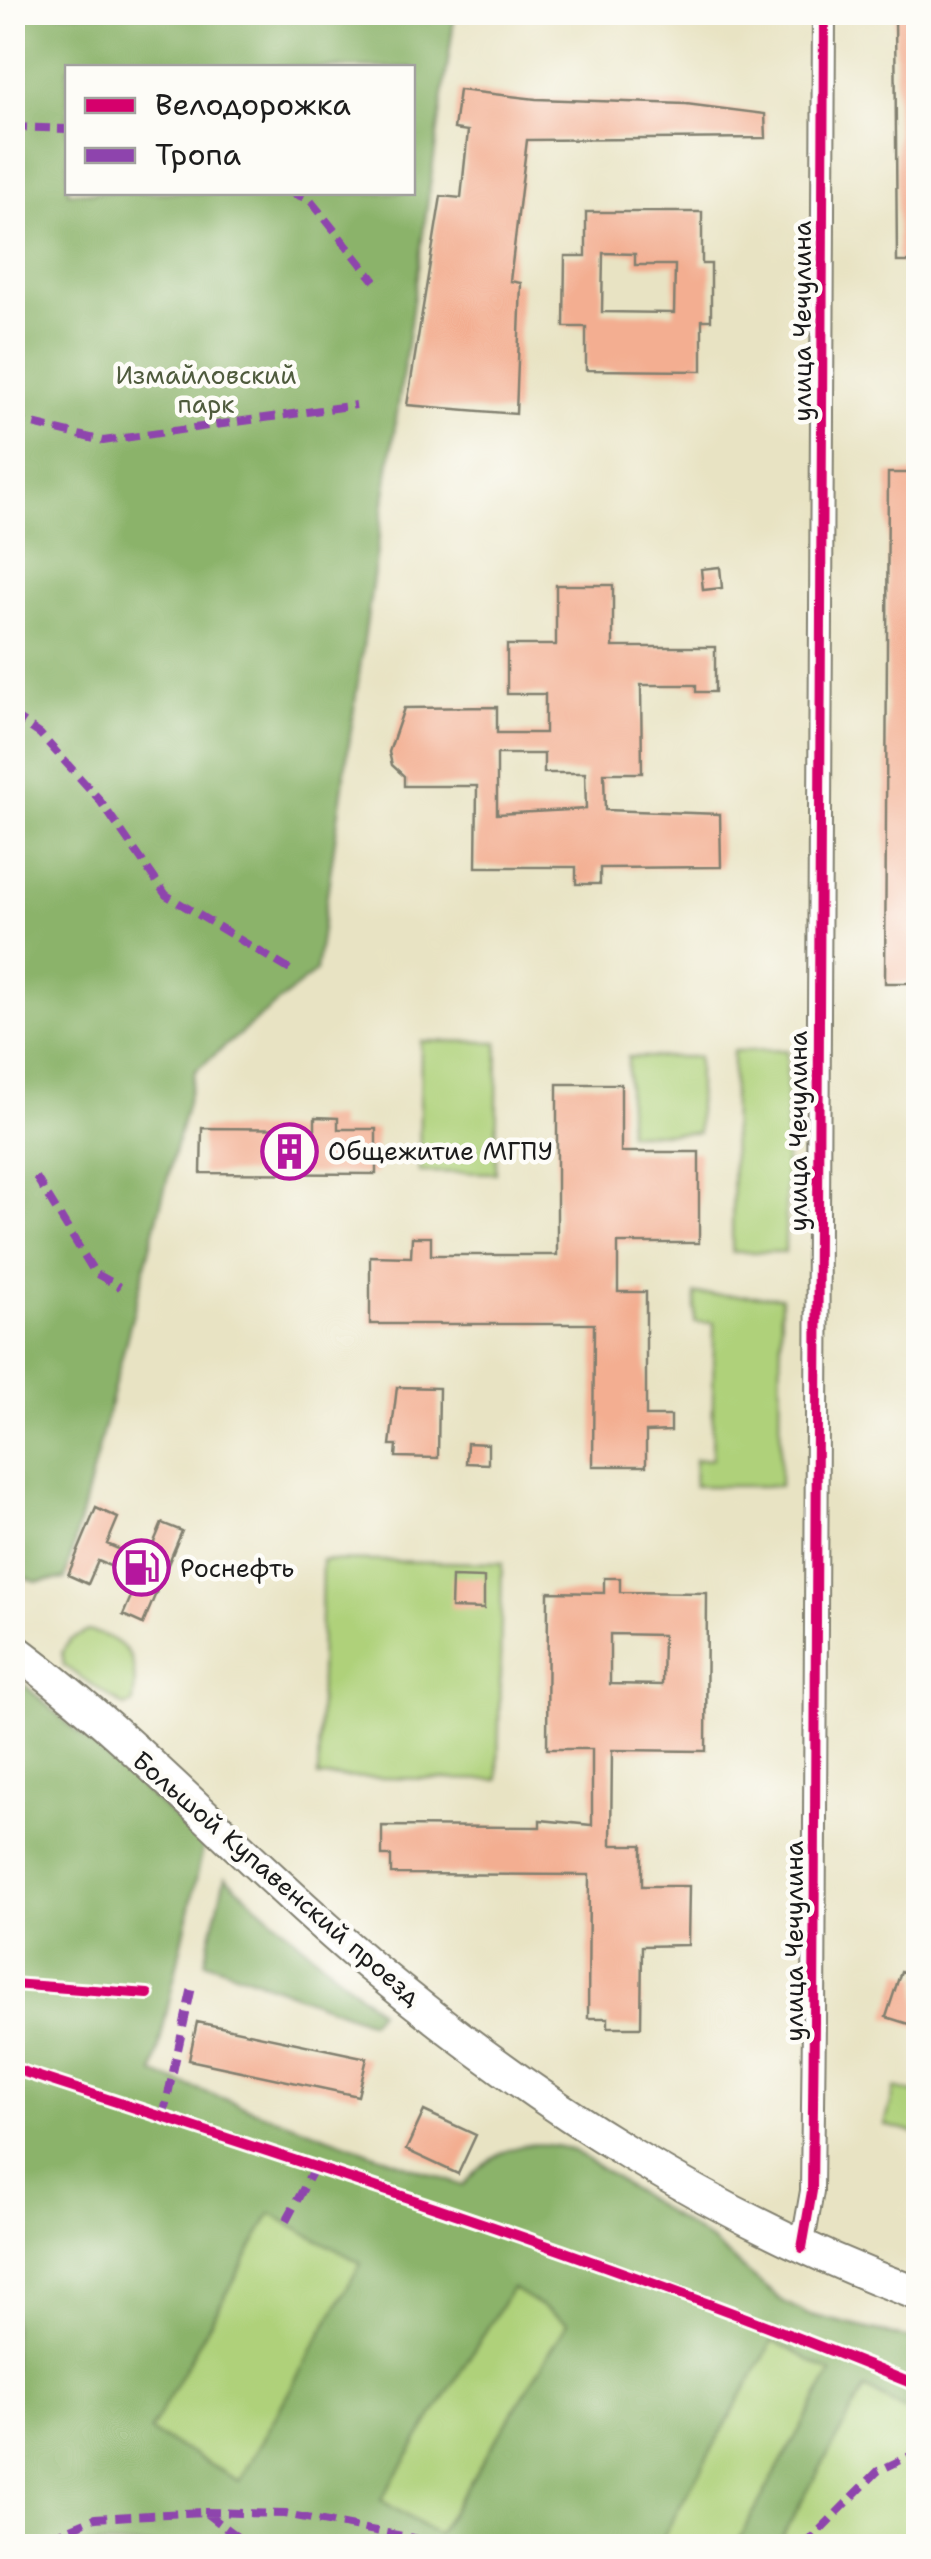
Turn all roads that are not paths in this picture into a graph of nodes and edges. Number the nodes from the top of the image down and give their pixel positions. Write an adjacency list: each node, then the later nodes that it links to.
1 (824, 12): 3 (street, улица Чечулина)
2 (12, 1648): 3 (main road, Большой Купавенский проезд)
3 (802, 2248): 4 (main road, Большой Купавенский проезд)
4 (918, 2294)

